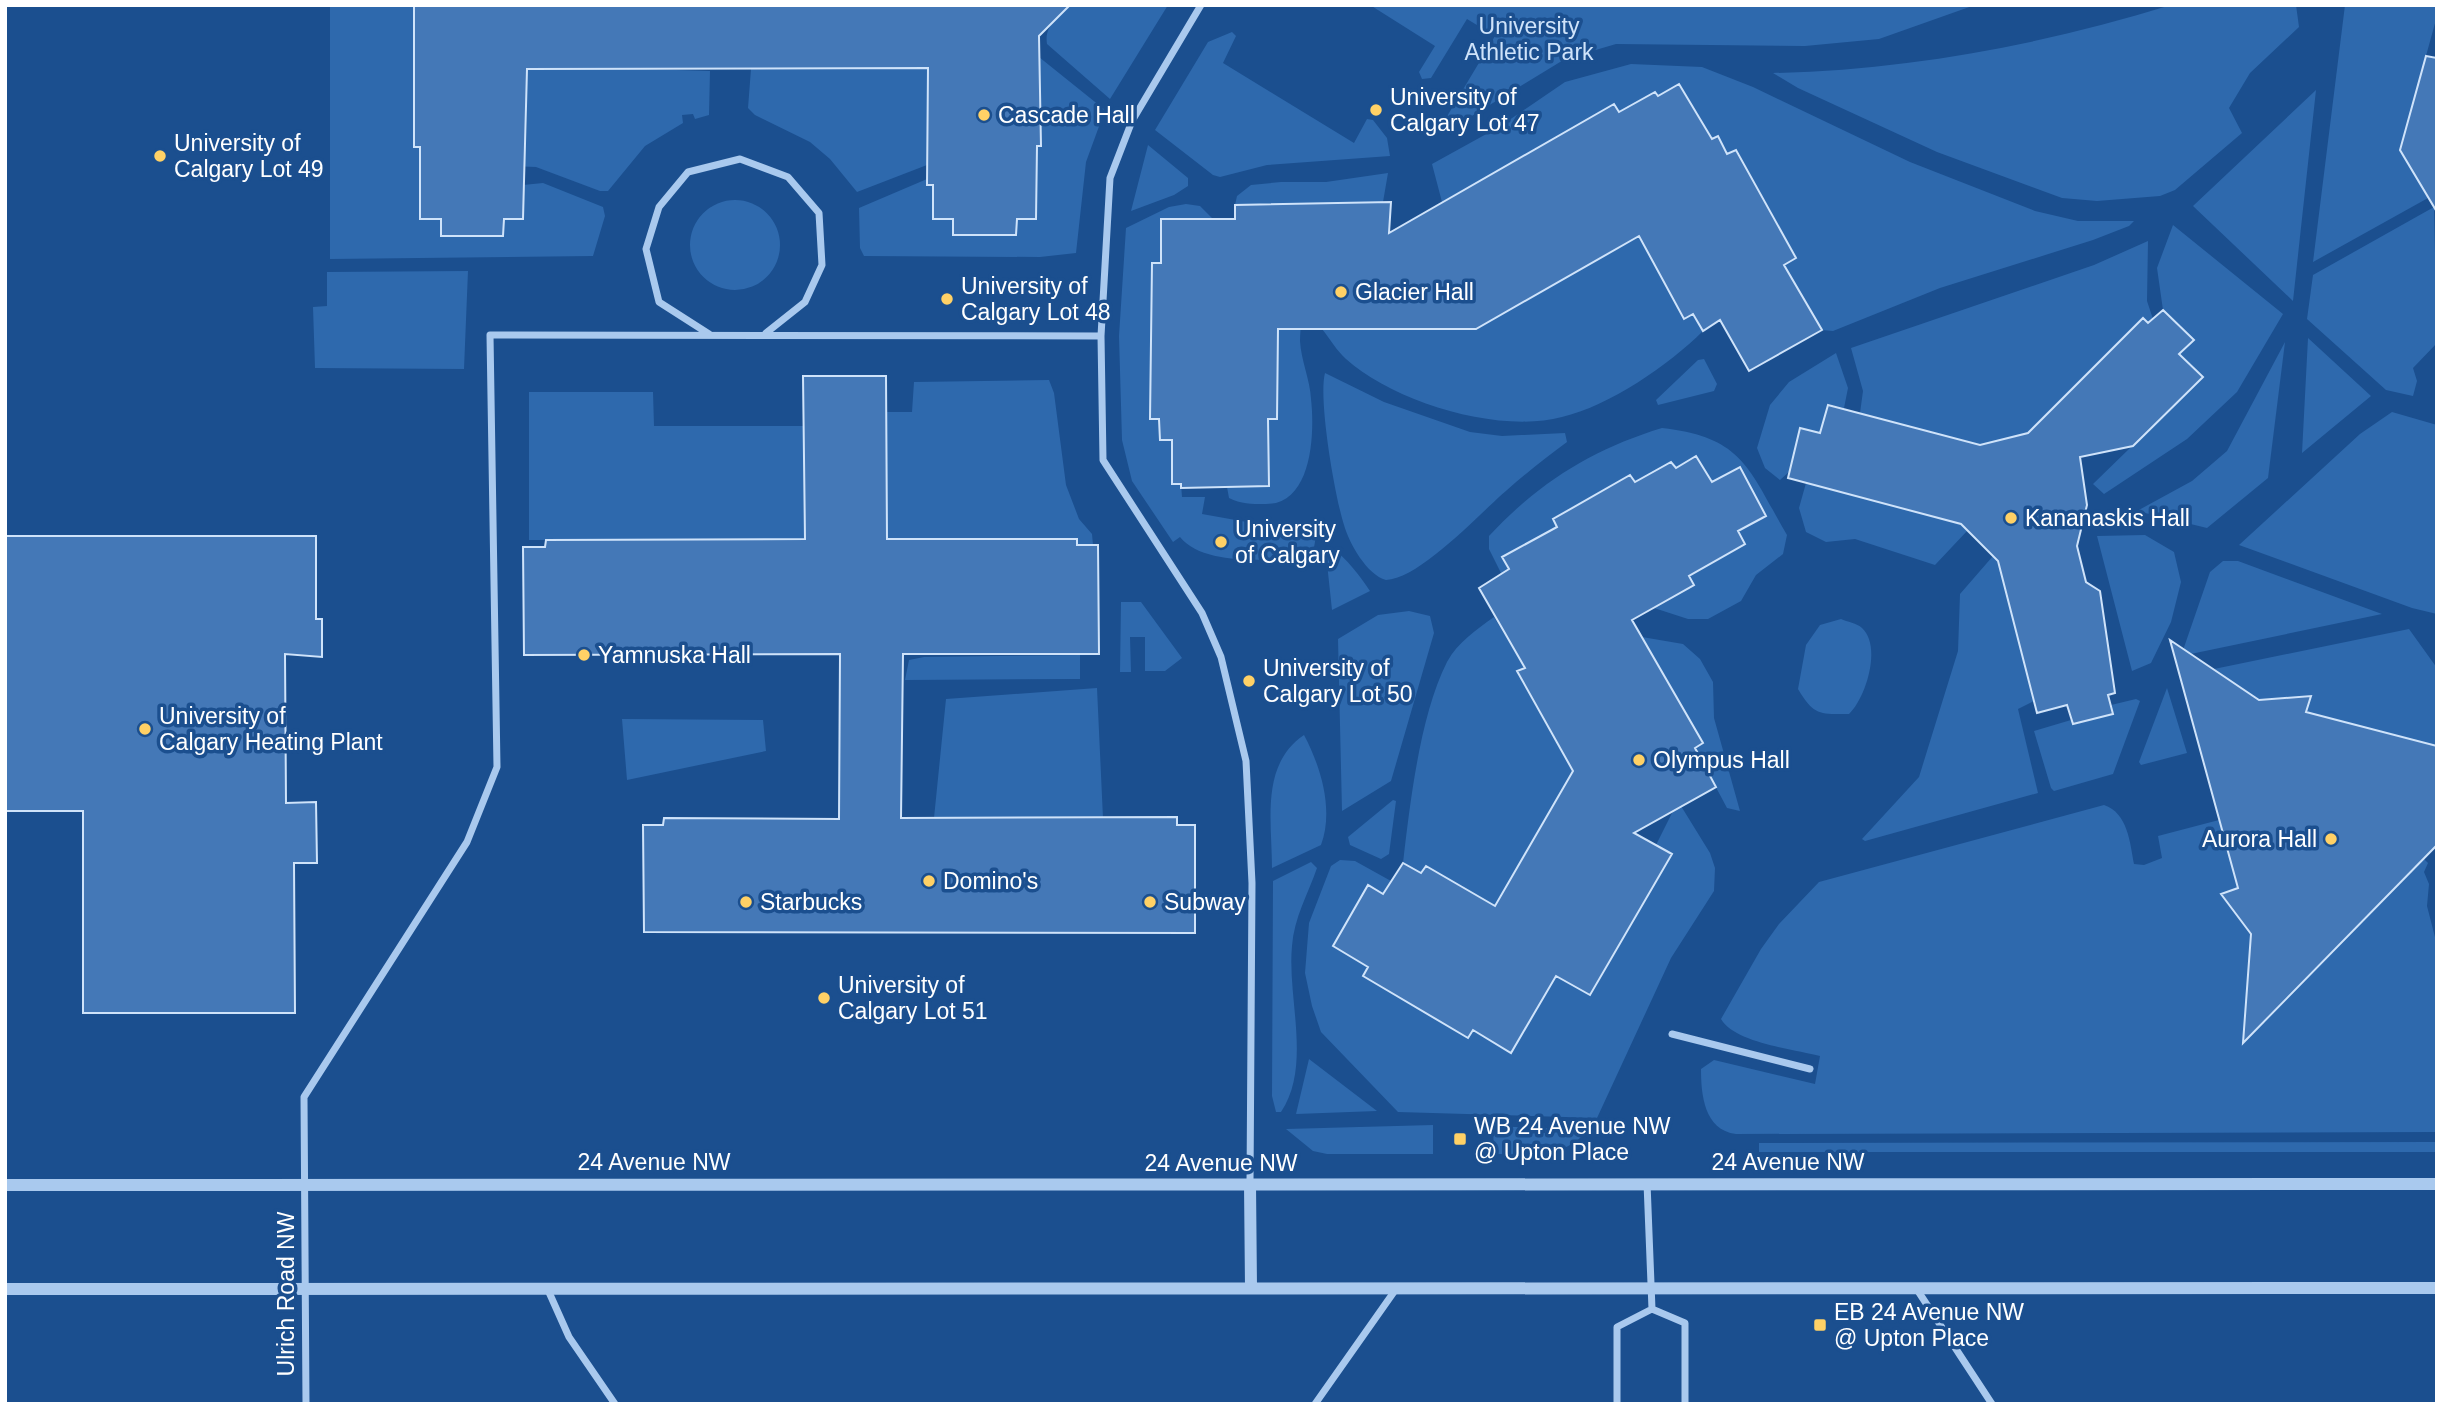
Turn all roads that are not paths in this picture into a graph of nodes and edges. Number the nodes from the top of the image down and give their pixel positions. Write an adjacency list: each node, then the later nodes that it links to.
1 (1201, 5): 4 (street)
2 (765, 333): 3 (street); 3 (street); 4 (street)
3 (709, 334): 7 (street, Ulrich Road NW)
4 (1101, 336): 9 (street)
5 (1672, 1034): 6 (street)
6 (1810, 1069)
7 (304, 1183): 9 (street, 24 Avenue NW); 11 (street, 24 Avenue NW); 17 (street, Ulrich Road NW)
8 (1647, 1183): 9 (street, 24 Avenue NW); 10 (street, 24 Avenue NW); 12 (street)
9 (1250, 1184): 15 (street)
10 (2437, 1184)
11 (5, 1185)
12 (1651, 1286): 13 (street); 18 (street); 20 (street)
13 (1915, 1287): 14 (street); 26 (street)
14 (2437, 1287)
15 (1251, 1288): 18 (street); 19 (street)
16 (5, 1289): 17 (street)
17 (306, 1289): 19 (street); 21 (street, Ulrich Road NW)
18 (1396, 1289): 23 (street)
19 (548, 1290): 22 (street)
20 (1652, 1309): 24 (street); 25 (street)
21 (306, 1404)
22 (615, 1404)
23 (1315, 1404)
24 (1617, 1404)
25 (1685, 1404)
26 (1992, 1404)

